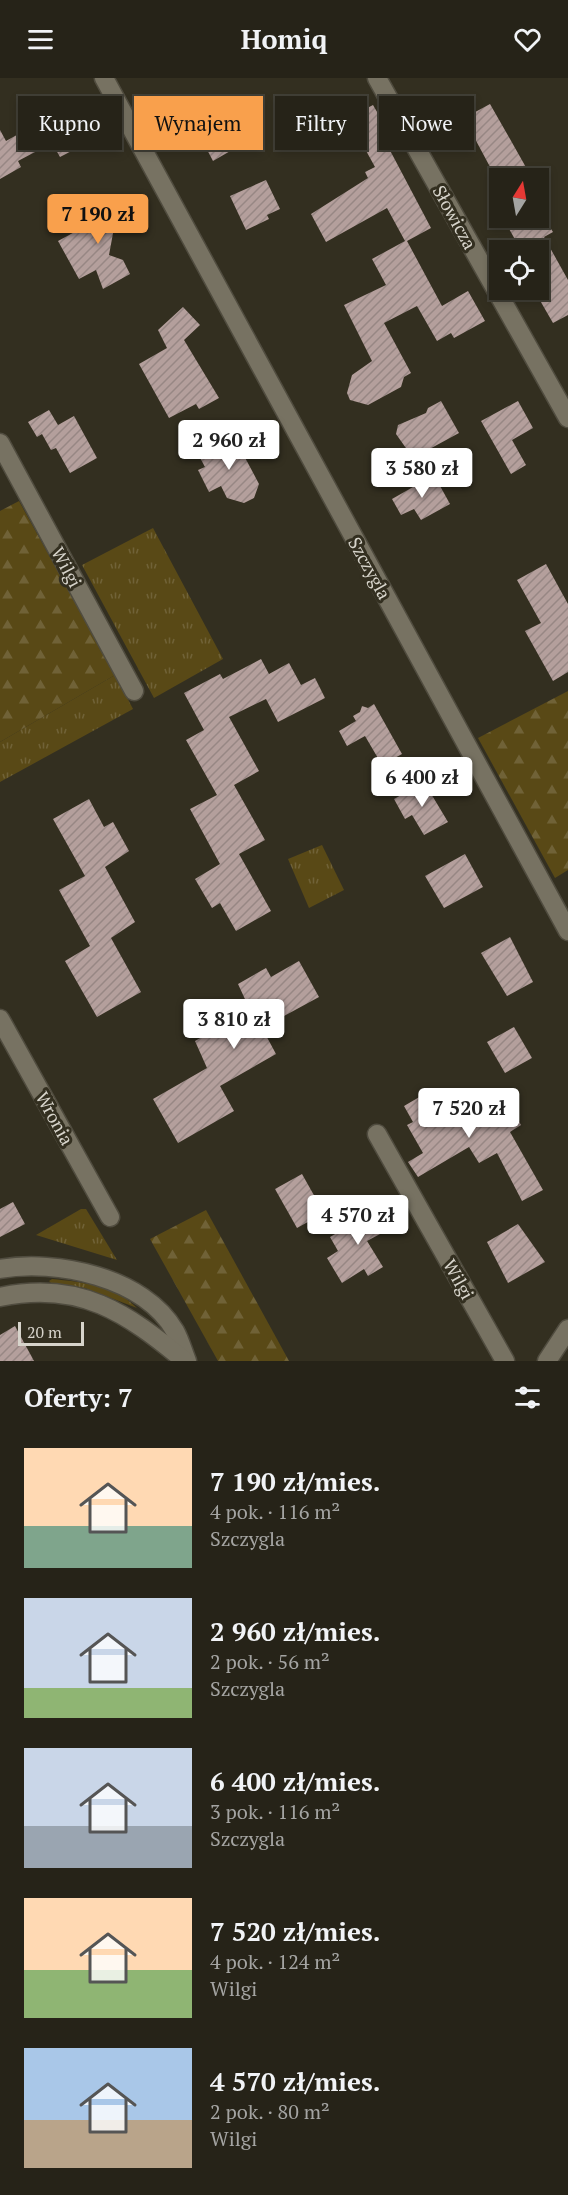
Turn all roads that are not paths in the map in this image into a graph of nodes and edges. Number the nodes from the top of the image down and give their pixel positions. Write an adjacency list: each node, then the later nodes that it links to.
1 (104, 78): 6 (street, Szczygla)
2 (377, 78): 3 (street, Słowicza)
3 (568, 418)
4 (0, 442): 5 (street, Wilgi)
5 (134, 691)
6 (568, 931)
7 (0, 1018): 8 (street, Wronia)
8 (7, 1047): 10 (street, Wronia)
9 (377, 1134): 15 (street, Wilgi)
10 (110, 1217)
11 (0, 1269): 14 (street)
12 (0, 1297): 14 (street)
13 (568, 1329): 16 (street)
14 (186, 1361)
15 (505, 1361)
16 (547, 1361)

